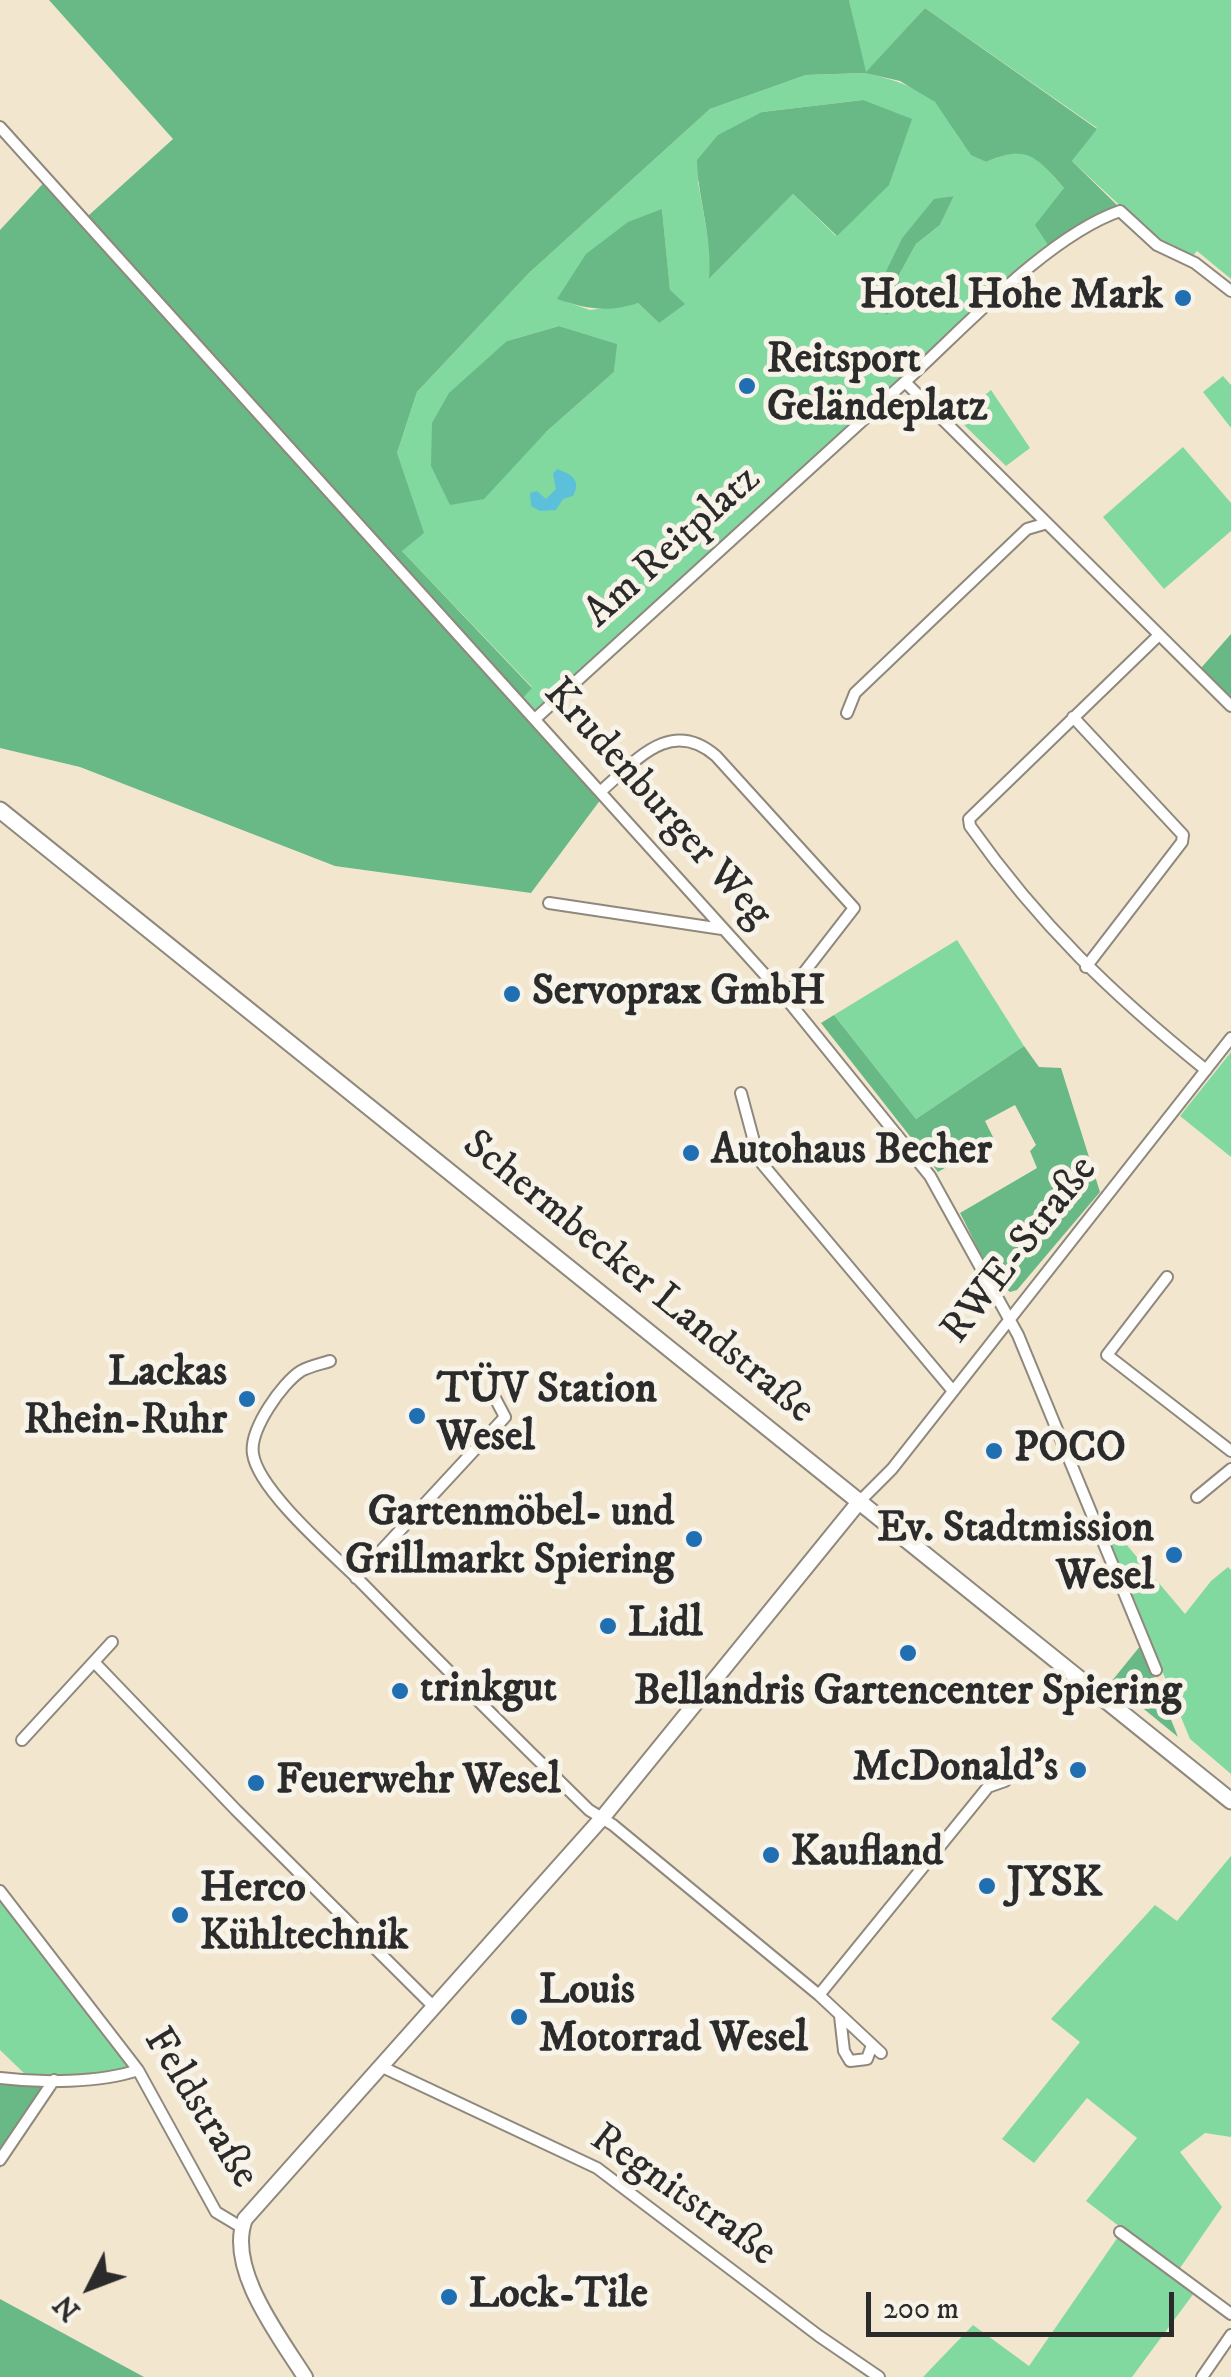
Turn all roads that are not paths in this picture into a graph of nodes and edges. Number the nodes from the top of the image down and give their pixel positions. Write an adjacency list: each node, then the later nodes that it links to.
1 (0, 127): 9 (street, Krudenburger Weg)
2 (1231, 291): 3 (street, Am Reitplatz)
3 (905, 382): 4 (street); 9 (street, Am Reitplatz)
4 (1044, 524): 5 (street); 7 (street)
5 (1158, 636): 6 (street); 8 (street)
6 (1231, 706)
7 (847, 714)
8 (1073, 717): 14 (street); 14 (street)
9 (535, 719): 10 (street, Krudenburger Weg)
10 (600, 792): 13 (street, Krudenburger Weg); 15 (street)
11 (0, 810): 27 (main road, Schermbecker Landstraße)
12 (549, 903): 13 (street)
13 (723, 929): 15 (street, Krudenburger Weg)
14 (1086, 967): 17 (street)
15 (785, 998): 20 (street, Krudenburger Weg)
16 (1231, 1038): 17 (street, RWE-Straße)
17 (1206, 1070): 20 (street, RWE-Straße)
18 (741, 1093): 22 (street)
19 (1167, 1277): 24 (street)
20 (1010, 1318): 22 (street, RWE-Straße); 31 (street, Krudenburger Weg)
21 (330, 1361): 28 (street)
22 (953, 1391): 27 (street, RWE-Straße)
23 (495, 1398): 28 (street)
24 (1231, 1451)
25 (1231, 1470): 26 (street)
26 (1197, 1497)
27 (860, 1502): 34 (main road, Schermbecker Landstraße); 35 (street)
28 (356, 1578): 35 (street)
29 (112, 1642): 30 (street)
30 (94, 1662): 32 (street); 38 (street)
31 (1156, 1670)
32 (22, 1740)
33 (988, 1787): 37 (street)
34 (1231, 1801)
35 (603, 1817): 37 (street); 38 (street)
36 (0, 1891): 41 (street, Feldstraße)
37 (819, 1995): 39 (street)
38 (433, 2006): 40 (street)
39 (840, 2015): 39 (street)
40 (380, 2066): 45 (street); 50 (street, Regnitstraße)
41 (138, 2070): 43 (street); 45 (street, Feldstraße)
42 (0, 2078): 43 (street)
43 (54, 2080): 44 (street)
44 (0, 2160)
45 (242, 2228): 49 (street, Feldstraße)
46 (1120, 2232): 47 (street)
47 (1231, 2314)
48 (1231, 2336): 51 (street)
49 (305, 2377)
50 (879, 2377)
51 (1202, 2377)

